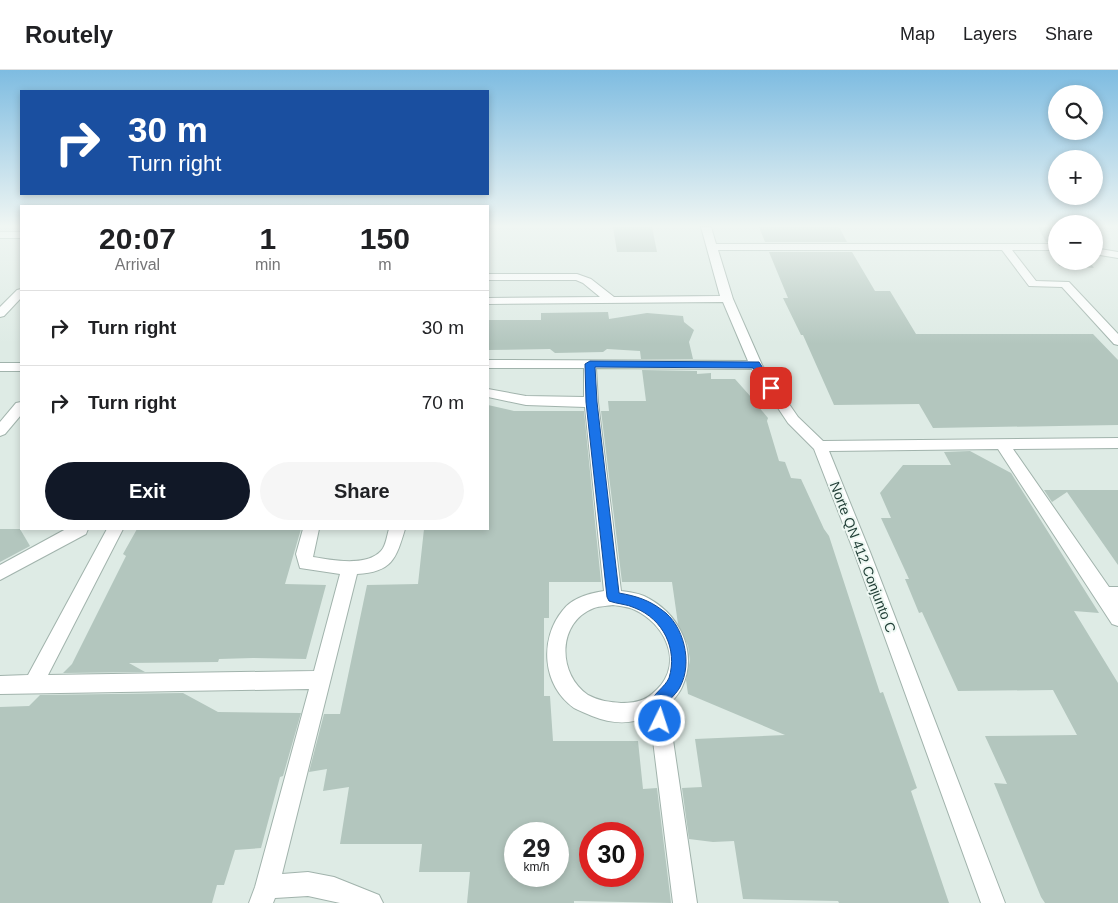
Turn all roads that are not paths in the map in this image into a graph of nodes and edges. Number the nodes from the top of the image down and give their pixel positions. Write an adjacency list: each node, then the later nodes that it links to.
1 (717, 266): 5 (street, Norte QN 412 Conjunto C)
2 (1019, 266): 9 (street)
3 (489, 278): 6 (street)
4 (20, 293): 8 (street)
5 (727, 299): 6 (street); 12 (street, Norte QN 412 Conjunto C)
6 (611, 300): 7 (street)
7 (489, 301)
8 (0, 314)
9 (1118, 341)
10 (489, 364): 11 (street)
11 (590, 364): 12 (street); 16 (street)
12 (756, 365): 22 (street, Norte QN 412 Conjunto C)
13 (0, 367): 14 (street)
14 (20, 367)
15 (489, 393): 16 (street)
16 (592, 402): 31 (street)
17 (20, 407): 18 (street)
18 (0, 430)
19 (1118, 443): 20 (street)
20 (1095, 444): 21 (street); 23 (street)
21 (1003, 445): 22 (street); 30 (street)
22 (820, 446): 40 (street, Norte QN 412 Conjunto C)
23 (1118, 454)
24 (78, 530): 29 (street)
25 (114, 530): 34 (street)
26 (312, 530): 28 (street)
27 (397, 530): 28 (street)
28 (350, 568): 33 (street)
29 (0, 573)
30 (1111, 595): 32 (street)
31 (614, 597): 36 (street); 36 (street)
32 (1118, 618)
33 (321, 680): 34 (street); 37 (street)
34 (33, 684): 35 (street)
35 (0, 685)
36 (658, 703): 39 (street)
37 (264, 895): 38 (street)
38 (371, 903)
39 (685, 903)
40 (993, 903)

